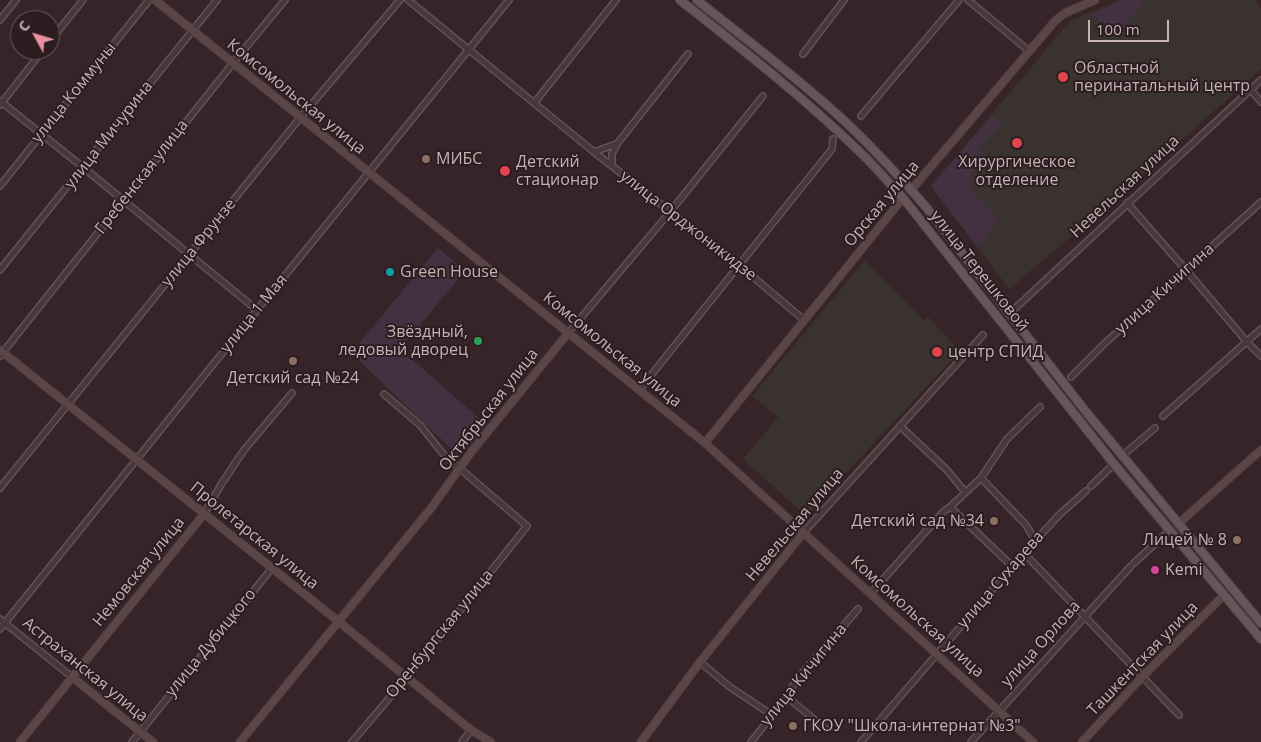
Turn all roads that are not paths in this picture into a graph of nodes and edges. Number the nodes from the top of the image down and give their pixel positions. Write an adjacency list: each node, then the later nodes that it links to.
1 (16, 0): 17 (street)
2 (82, 0): 18 (street)
3 (149, 0): 34 (street, улица Коммуны)
4 (155, 0): 19 (main road, Комсомольская улица)
5 (217, 0): 19 (street, улица Мичурина)
6 (286, 0): 25 (street, Гребенская улица)
7 (400, 0): 33 (street, улица Фрунзе)
8 (408, 0): 20 (street, улица Орджоникидзе)
9 (509, 0): 20 (street, улица 1 Мая)
10 (616, 0): 29 (street)
11 (680, 0): 43 (main road, улица Терешковой)
12 (696, 0): 42 (main road, улица Терешковой)
13 (844, 0): 23 (street)
14 (958, 0): 32 (street)
15 (968, 0): 21 (street)
16 (1095, 0): 21 (main road, Орская улица)
17 (0, 20)
18 (60, 28)
19 (192, 30): 25 (main road, Комсомольская улица); 39 (street, улица Мичурина)
20 (470, 49): 29 (street, улица Орджоникидзе); 40 (street, улица 1 Мая)
21 (1029, 51): 42 (main road, Орская улица)
22 (688, 54): 36 (street)
23 (803, 54)
24 (35, 60): 31 (street)
25 (232, 63): 33 (main road, Комсомольская улица); 44 (street, Гребенская улица)
26 (1261, 80): 27 (street, Невельская улица)
27 (1250, 90): 30 (street); 46 (street, Невельская улица)
28 (763, 96): 47 (street, Октябрьская улица)
29 (535, 102): 37 (street, улица Орджоникидзе)
30 (1261, 102)
31 (1, 103): 34 (street)
32 (861, 116)
33 (300, 118): 40 (main road, Комсомольская улица); 48 (street, улица Фрунзе)
34 (42, 134): 39 (street); 41 (street, улица Коммуны)
35 (833, 139): 49 (street)
36 (616, 144): 37 (street); 38 (street)
37 (594, 152): 38 (street, улица Орджоникидзе)
38 (612, 166): 47 (street, улица Орджоникидзе)
39 (84, 168): 44 (street); 50 (street, улица Мичурина)
40 (368, 173): 52 (street, улица 1 Мая); 56 (main road, Комсомольская улица)
41 (0, 186)
42 (911, 190): 43 (main road, Орская улица); 53 (main road, улица Терешковой)
43 (903, 198): 54 (main road, Орская улица); 74 (main road, улица Терешковой)
44 (124, 200): 48 (street); 59 (street, Гребенская улица)
45 (1261, 202): 51 (street, улица Кичигина)
46 (1127, 203): 51 (street); 53 (street, Невельская улица)
47 (670, 212): 49 (street, улица Орджоникидзе); 56 (street, Октябрьская улица)
48 (189, 255): 52 (street); 65 (street, улица Фрунзе)
49 (739, 265): 54 (street, улица Орджоникидзе); 62 (street)
50 (0, 270)
51 (1186, 270): 58 (street); 61 (street, улица Кичигина)
52 (257, 310): 73 (street, улица 1 Мая)
53 (1009, 314): 72 (main road, улица Терешковой)
54 (804, 320): 70 (main road, Орская улица)
55 (1261, 329): 58 (street)
56 (569, 332): 62 (main road, Комсомольская улица); 75 (main road, Октябрьская улица)
57 (983, 336): 68 (street, Невельская улица)
58 (1247, 342): 60 (street); 67 (street)
59 (1, 353): 65 (main road, Пролетарская улица)
60 (1261, 356)
61 (1071, 377)
62 (640, 389): 70 (main road, Комсомольская улица)
63 (292, 392): 82 (street, Немовская улица)
64 (384, 394): 75 (street)
65 (68, 405): 73 (main road, Пролетарская улица); 78 (street, улица Фрунзе)
66 (1040, 407): 76 (street)
67 (1163, 416)
68 (900, 426): 80 (street); 85 (street, Невельская улица)
69 (1154, 428): 72 (street)
70 (705, 443): 85 (main road, Комсомольская улица)
71 (1261, 450): 83 (main road)
72 (1122, 456): 83 (main road, улица Терешковой)
73 (136, 460): 82 (main road, Пролетарская улица); 94 (street, улица 1 Мая)
74 (1114, 464): 77 (street); 84 (main road, улица Терешковой)
75 (460, 468): 95 (main road, Октябрьская улица); 103 (street, Оренбургская улица)
76 (981, 478): 80 (street); 86 (street)
77 (1091, 486)
78 (0, 488)
79 (1086, 491): 86 (street, улица Сухарева)
80 (965, 492): 81 (street)
81 (950, 507): 89 (street); 90 (street)
82 (204, 514): 88 (main road, Пролетарская улица); 102 (main road, Немовская улица)
83 (1178, 524): 96 (main road, улица Терешковой)
84 (1169, 531): 91 (main road, улица Терешковой); 93 (street, улица Орлова)
85 (804, 532): 90 (main road, Комсомольская улица); 100 (main road, Невельская улица)
86 (1035, 540): 87 (street, улица Сухарева)
87 (1024, 553): 89 (street, улица Сухарева); 93 (street)
88 (272, 568): 95 (main road, Пролетарская улица); 110 (street, улица Дубицкого)
89 (1012, 568): 99 (street, улица Сухарева)
90 (871, 593): 99 (main road, Комсомольская улица)
91 (1224, 595): 98 (main road, улица Терешковой); 101 (main road, Ташкентская улица)
92 (858, 609): 104 (street, улица Кичигина)
93 (1085, 616): 101 (street); 105 (street, улица Орлова)
94 (2, 621): 97 (street, улица 1 Мая); 102 (street, Астраханская улица)
95 (338, 621): 103 (main road, Пролетарская улица); 114 (main road, Октябрьская улица)
96 (1261, 623)
97 (0, 629)
98 (1261, 639)
99 (936, 653): 105 (main road, Комсомольская улица); 120 (street, улица Сухарева)
100 (700, 662): 106 (street); 118 (main road, Невельская улица)
101 (1143, 676): 107 (street); 123 (main road, Ташкентская улица)
102 (72, 677): 110 (main road, Астраханская улица); 111 (main road, Немовская улица)
103 (407, 677): 109 (main road, Пролетарская улица); 115 (street, Оренбургская улица)
104 (787, 697): 106 (street, улица Кичигина); 108 (street)
105 (999, 710): 121 (street, улица Орлова); 122 (main road, Комсомольская улица)
106 (772, 715): 119 (street, улица Кичигина)
107 (1180, 715)
108 (826, 729)
109 (471, 730): 116 (street); 117 (main road, Пролетарская улица)
110 (140, 731): 112 (street, улица Дубицкого); 113 (main road, Астраханская улица)
111 (20, 742)
112 (132, 742)
113 (153, 742)
114 (240, 742)
115 (352, 742)
116 (462, 742)
117 (491, 742)
118 (641, 742)
119 (750, 742)
120 (861, 742)
121 (972, 742)
122 (1033, 742)
123 (1082, 742)

